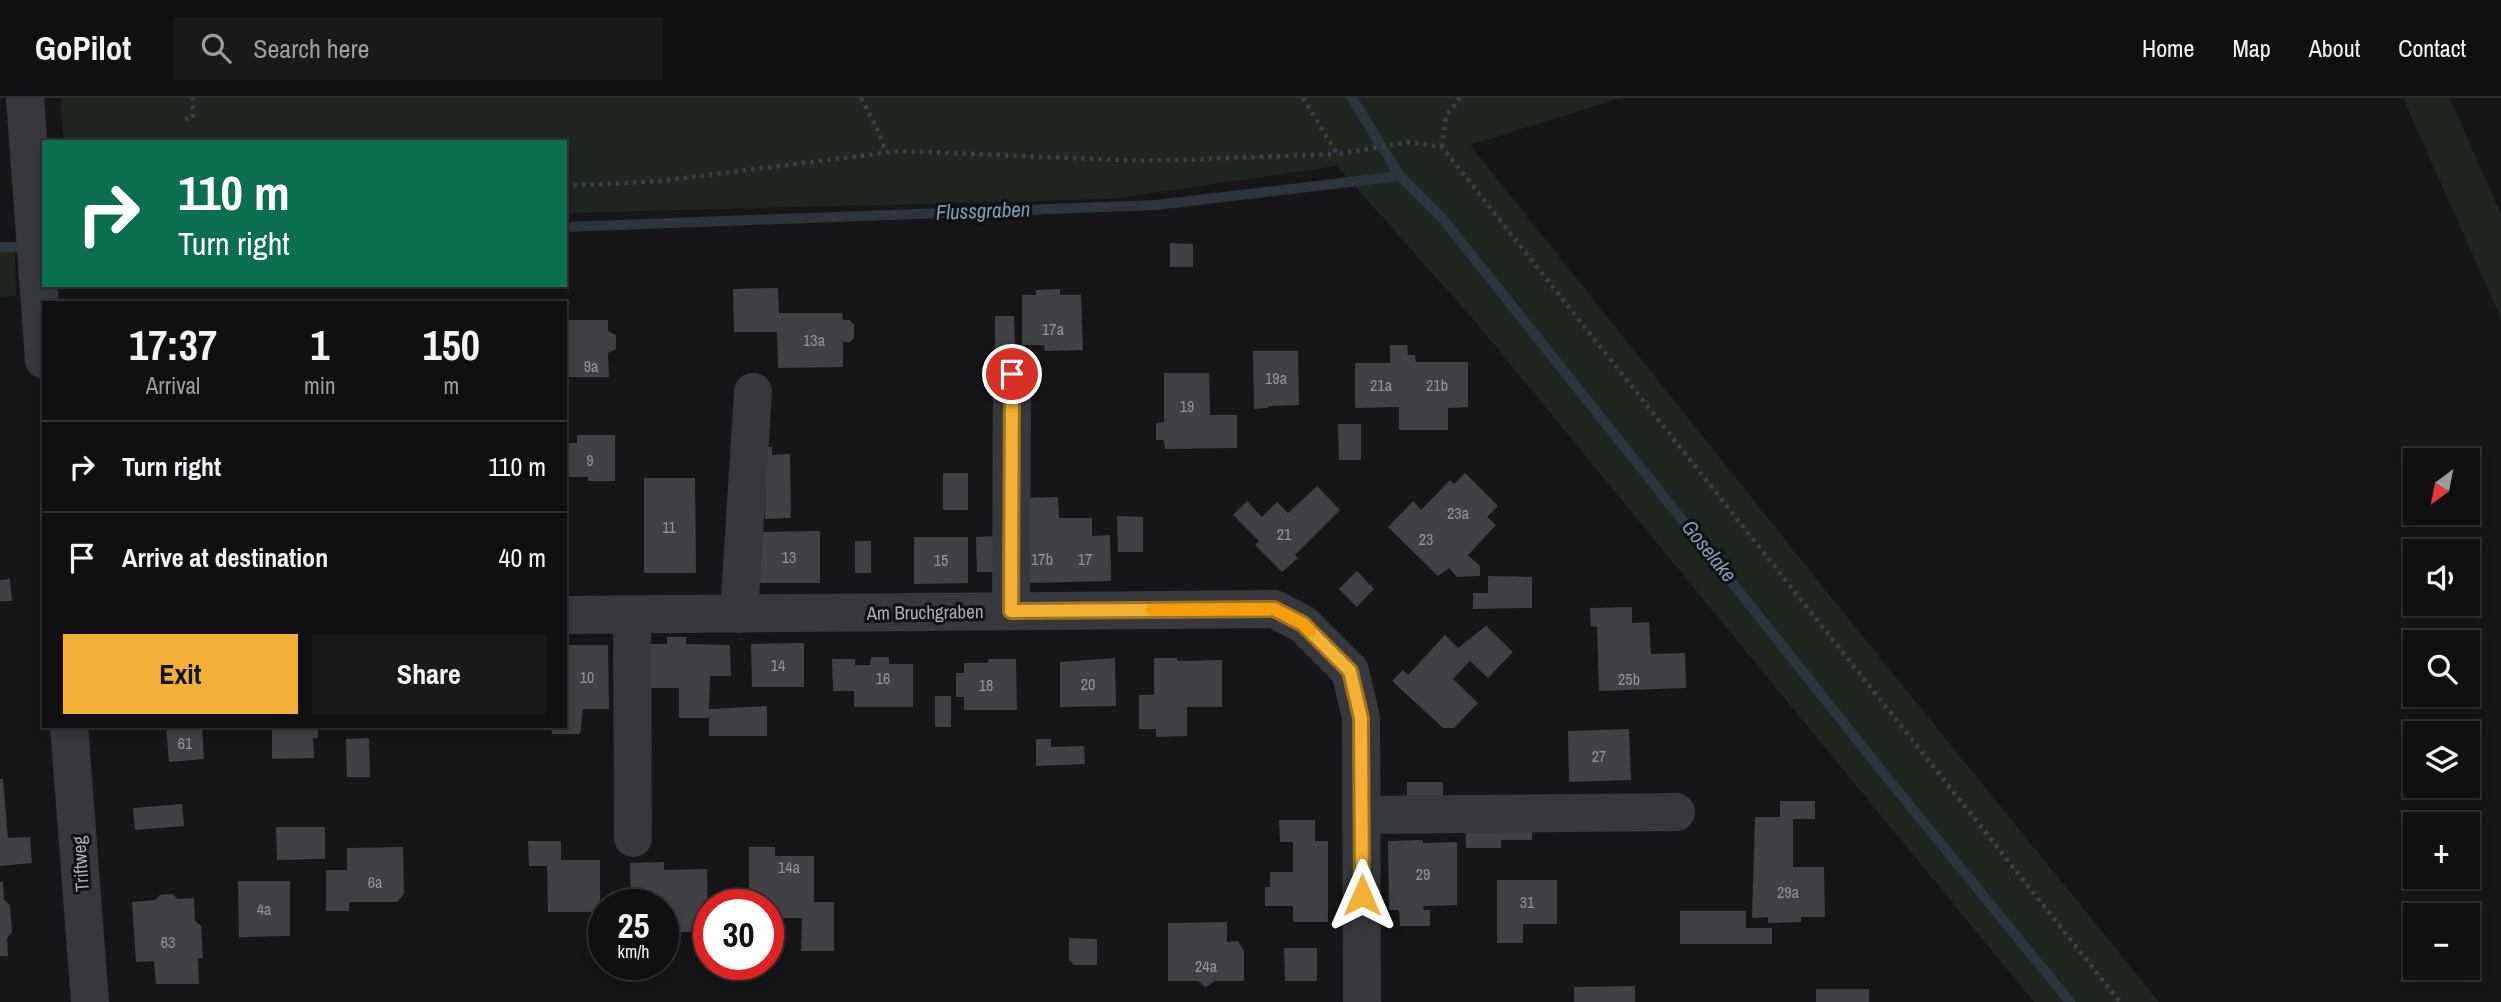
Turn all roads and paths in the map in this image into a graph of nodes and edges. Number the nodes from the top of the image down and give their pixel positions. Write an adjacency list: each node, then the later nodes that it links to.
1 (25, 98): 11 (street)
2 (193, 98): 6 (path)
3 (861, 98): 8 (path)
4 (1303, 98): 9 (path)
5 (1460, 98): 7 (path)
6 (185, 119)
7 (1442, 147): 9 (path); 24 (path)
8 (886, 152): 9 (path); 10 (path)
9 (1337, 154)
10 (567, 186)
11 (42, 332)
12 (1012, 374): 14 (street)
13 (753, 392): 15 (street)
14 (1011, 611): 15 (street, Am Bruchgraben); 20 (street, Am Bruchgraben)
15 (739, 614): 17 (street, Am Bruchgraben)
16 (567, 615): 17 (street, Am Bruchgraben)
17 (632, 615): 21 (street)
18 (69, 728): 22 (street, Triftweg)
19 (1676, 812): 20 (street)
20 (1361, 815): 23 (street, Am Bruchgraben)
21 (633, 838)
22 (90, 1002)
23 (1362, 1002)
24 (2120, 1002)

